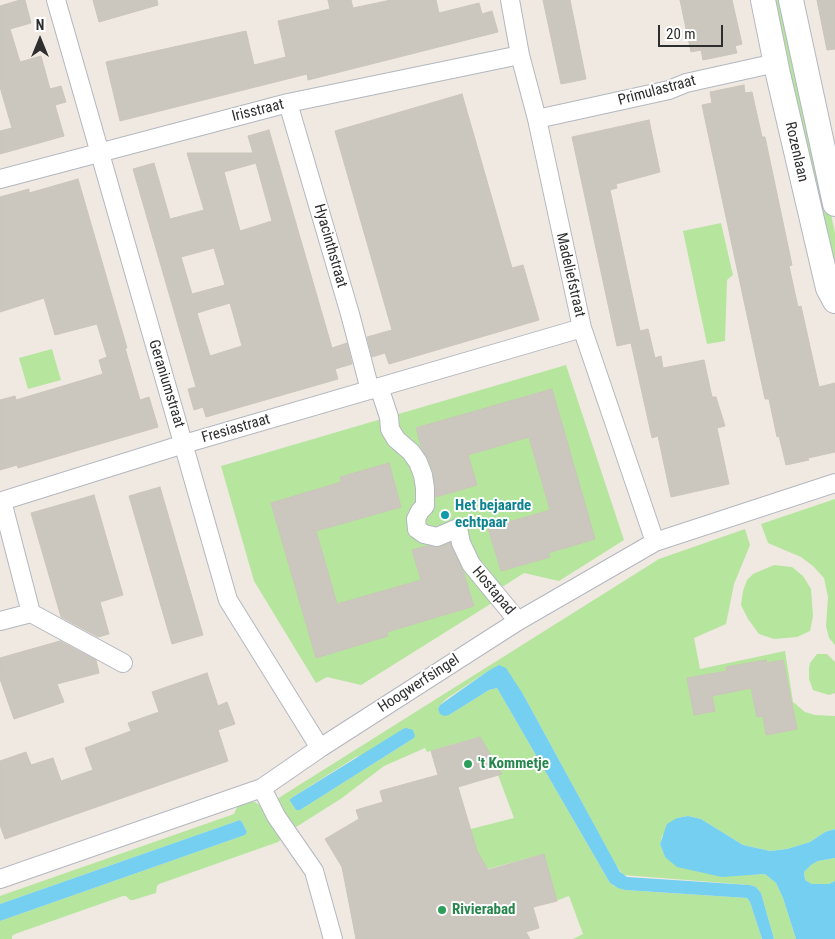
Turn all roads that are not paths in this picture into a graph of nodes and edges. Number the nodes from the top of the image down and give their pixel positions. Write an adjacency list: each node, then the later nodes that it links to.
1 (56, 0): 9 (street, Geraniumstraat)
2 (510, 0): 5 (street, Madeliefstraat)
3 (763, 0): 6 (street, Rozenlaan)
4 (791, 0): 11 (street, Rozenlaan)
5 (520, 55): 7 (street, Irisstraat); 8 (street, Madeliefstraat)
6 (776, 63): 8 (street, Primulastraat); 12 (street, Rozenlaan)
7 (288, 103): 9 (street, Irisstraat); 14 (street, Hyacinthstraat)
8 (537, 119): 13 (street, Madeliefstraat)
9 (99, 152): 10 (street, Irisstraat); 15 (street, Geraniumstraat)
10 (0, 179)
11 (835, 204)
12 (835, 301)
13 (582, 328): 14 (street, Fresiastraat); 17 (street, Madeliefstraat)
14 (374, 388): 15 (street, Fresiastraat); 20 (street, Hostapad)
15 (184, 444): 18 (street, Fresiastraat); 22 (street, Geraniumstraat)
16 (835, 483): 17 (street, Hoogwerfsingel)
17 (655, 542): 20 (street, Hoogwerfsingel)
18 (32, 613): 19 (street); 21 (street)
19 (0, 621)
20 (518, 621): 22 (street, Hoogwerfsingel)
21 (123, 663)
22 (320, 748): 23 (street, Hoogwerfsingel)
23 (262, 788): 24 (street, Hoogwerfsingel); 25 (street)
24 (0, 879)
25 (333, 939)

